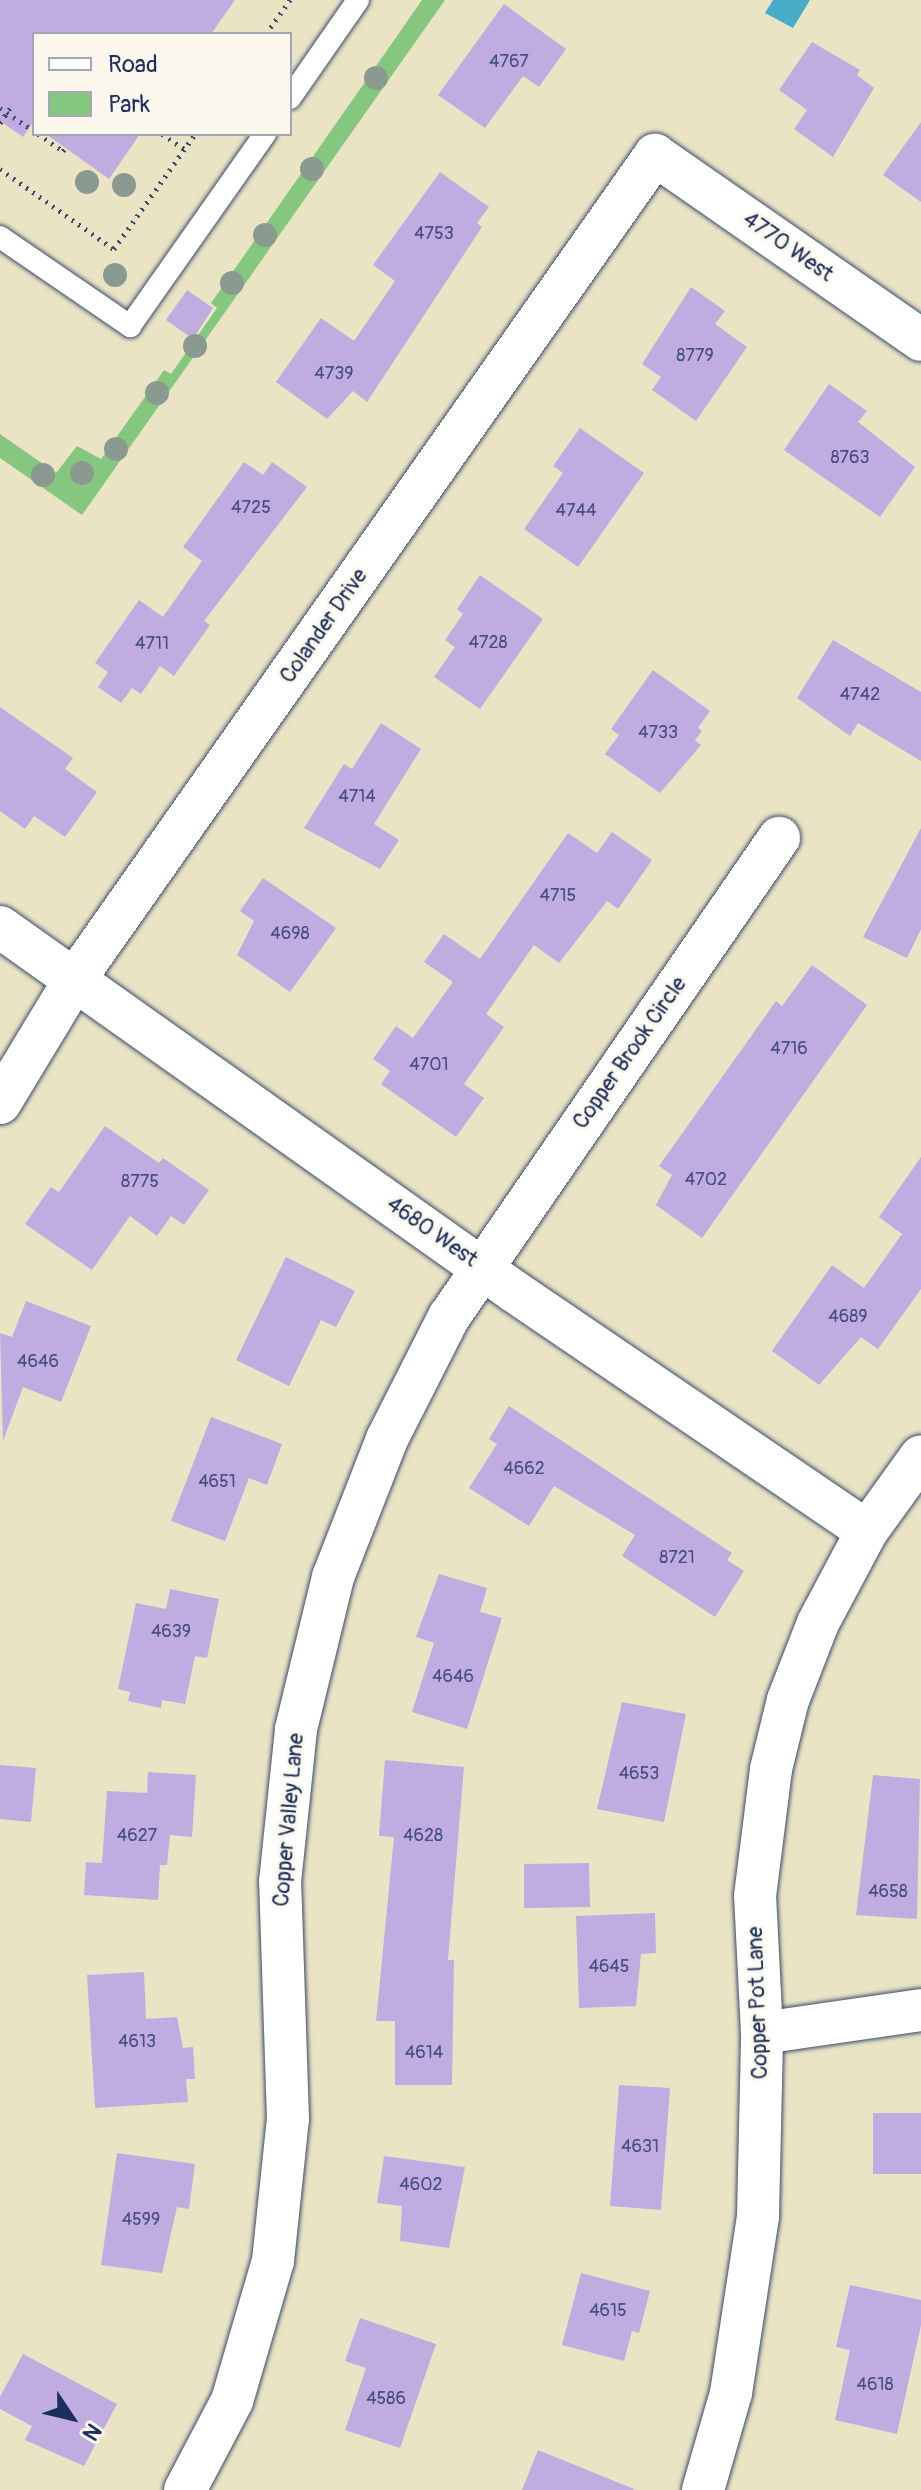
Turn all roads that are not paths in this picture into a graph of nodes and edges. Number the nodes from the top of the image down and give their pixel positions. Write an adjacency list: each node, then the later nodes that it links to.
1 (358, 0): 2 (lane)
2 (292, 95)
3 (264, 136): 5 (lane)
4 (655, 155): 6 (street, 4770 West); 9 (street, Colander Drive)
5 (0, 237)
6 (921, 340)
7 (779, 838): 11 (street, Copper Brook Circle)
8 (0, 927): 9 (street, 4680 West)
9 (75, 979): 10 (street, Colander Drive); 11 (street, 4680 West)
10 (0, 1103)
11 (482, 1267): 13 (street, 4680 West); 16 (street, Copper Valley Lane)
12 (921, 1456): 13 (street, Copper Pot Lane)
13 (867, 1531): 15 (street, Copper Pot Lane)
14 (921, 2010): 15 (street)
15 (762, 2033): 17 (street, Copper Pot Lane)
16 (185, 2490)
17 (703, 2490)

